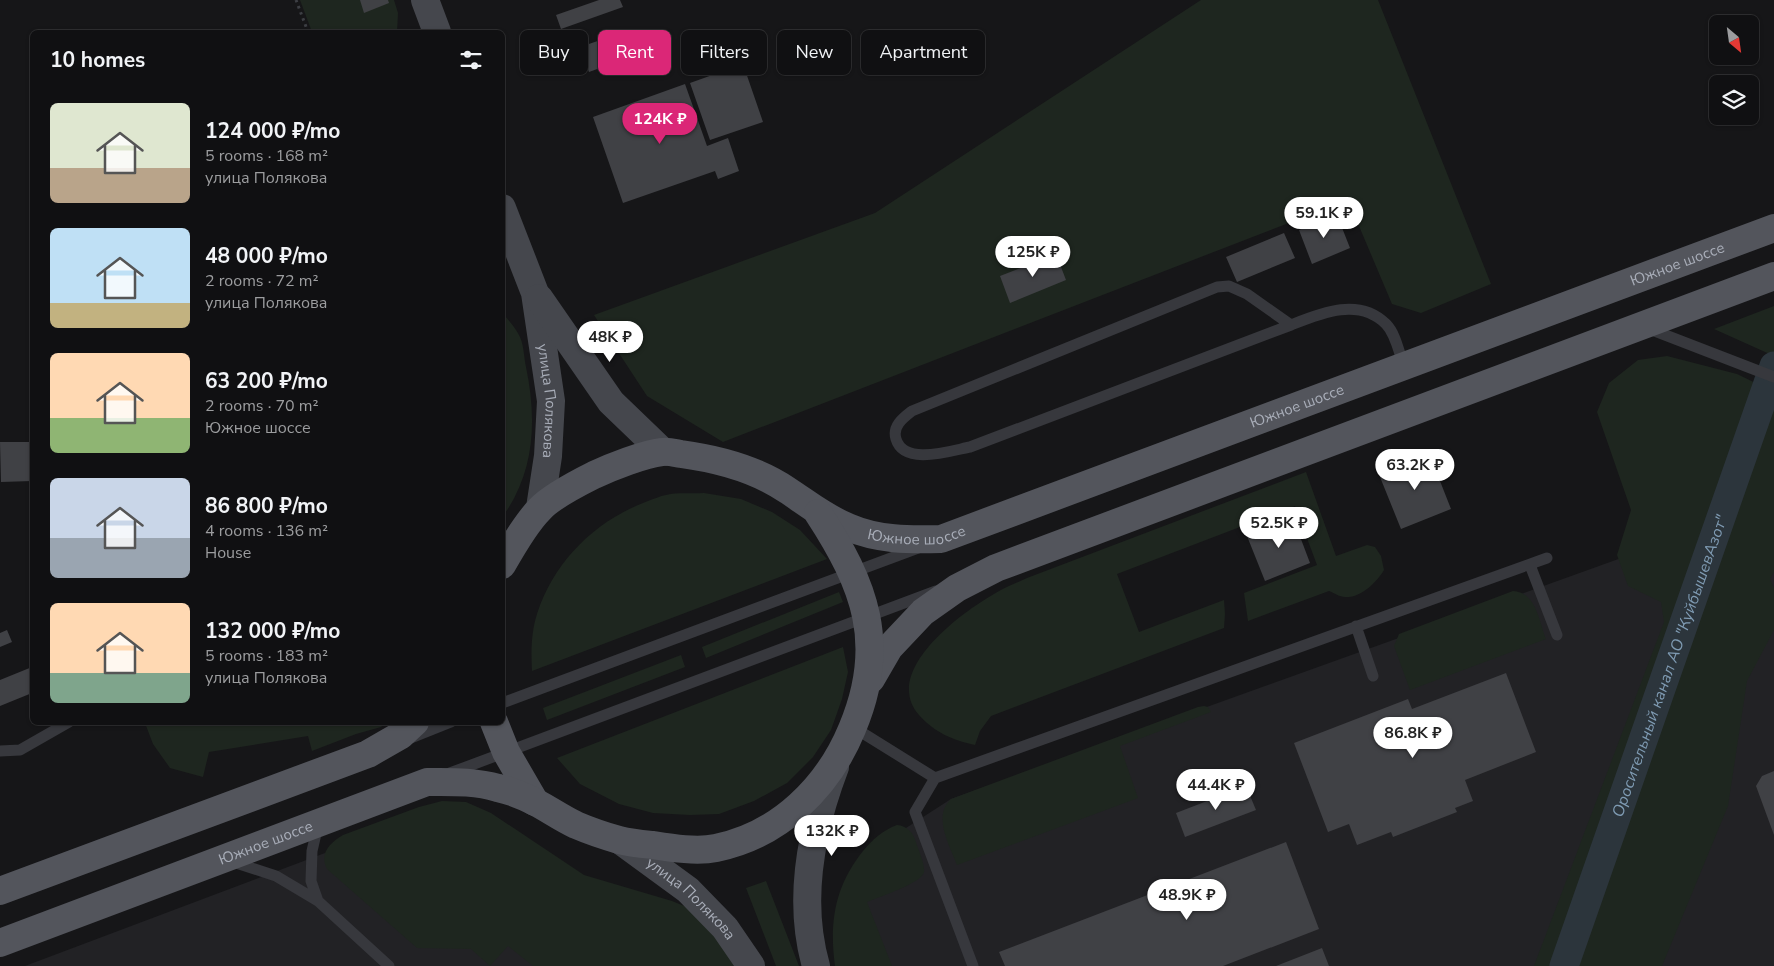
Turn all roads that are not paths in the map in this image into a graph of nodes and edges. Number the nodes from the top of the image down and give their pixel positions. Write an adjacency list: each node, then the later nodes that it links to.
1 (425, 0): 2 (main road)
2 (436, 30)
3 (505, 216): 6 (main road, улица Полякова)
4 (1774, 228): 9 (main road, Южное шоссе)
5 (1774, 276): 8 (main road, Южное шоссе)
6 (535, 293): 11 (main road, улица Полякова); 12 (main road, улица Полякова)
7 (1292, 325): 7 (lane); 9 (lane)
8 (1640, 326): 10 (lane); 18 (main road, Южное шоссе)
9 (1404, 366): 14 (main road, Южное шоссе)
10 (1774, 377)
11 (662, 452): 12 (main road, Южное шоссе); 13 (main road, Южное шоссе)
12 (540, 508): 16 (main road, Южное шоссе)
13 (817, 512): 14 (main road, Южное шоссе); 19 (main road, Южное шоссе)
14 (941, 539): 19 (lane)
15 (1547, 558): 17 (lane)
16 (505, 561)
17 (1530, 565): 21 (lane); 22 (lane)
18 (996, 568): 20 (lane); 24 (main road, Южное шоссе)
19 (852, 573): 20 (main road, Южное шоссе); 25 (lane)
20 (867, 616): 24 (main road, Южное шоссе); 32 (lane)
21 (1356, 626): 23 (lane); 34 (lane)
22 (1557, 635)
23 (1373, 676)
24 (864, 691): 30 (main road, Южное шоссе)
25 (505, 702)
26 (64, 725): 31 (lane)
27 (412, 725): 33 (main road)
28 (443, 725): 33 (lane)
29 (495, 725): 32 (main road, Южное шоссе)
30 (848, 738): 34 (lane); 38 (main road, Южное шоссе); 45 (main road)
31 (0, 751)
32 (506, 752): 35 (lane); 36 (main road, Южное шоссе)
33 (368, 754): 40 (main road)
34 (936, 778): 46 (lane)
35 (427, 782): 36 (main road, Южное шоссе); 37 (main road, Южное шоссе)
36 (536, 802): 38 (main road, Южное шоссе)
37 (318, 823): 39 (main road, Южное шоссе); 41 (lane)
38 (621, 841): 44 (main road, улица Полякова)
39 (224, 858): 41 (lane); 42 (main road, Южное шоссе)
40 (0, 891)
41 (318, 901): 43 (lane)
42 (0, 943)
43 (389, 966)
44 (751, 966)
45 (816, 966)
46 (973, 966)

